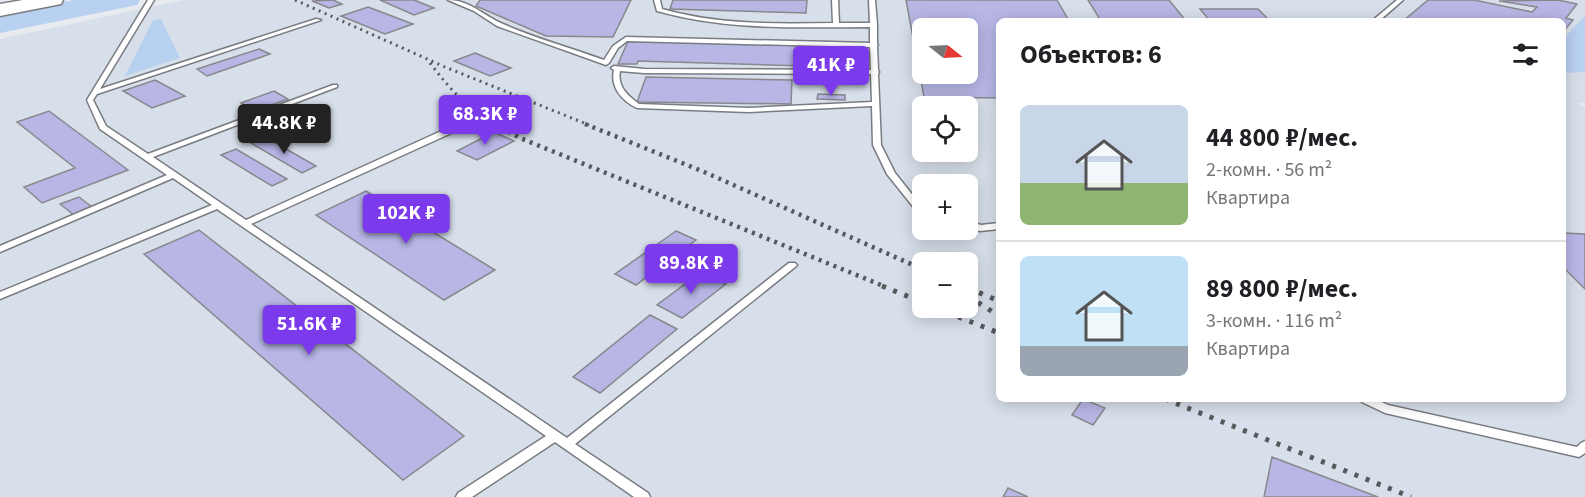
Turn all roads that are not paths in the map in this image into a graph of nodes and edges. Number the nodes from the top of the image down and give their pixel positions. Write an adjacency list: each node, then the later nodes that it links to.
1 (50, 0): 8 (main road)
2 (151, 0): 18 (lane)
3 (452, 0): 14 (lane)
4 (657, 0): 11 (lane)
5 (835, 0): 11 (lane)
6 (872, 0): 12 (lane)
7 (1399, 0): 9 (lane)
8 (0, 10)
9 (1378, 18)
10 (318, 20): 18 (lane)
11 (836, 24): 12 (lane)
12 (874, 25): 13 (lane)
13 (875, 45): 14 (lane); 16 (lane)
14 (606, 63): 15 (lane)
15 (616, 70): 16 (lane); 19 (lane)
16 (876, 72): 19 (lane)
17 (335, 86): 21 (lane)
18 (94, 93): 21 (lane)
19 (876, 104): 23 (lane)
20 (464, 124): 25 (lane)
21 (147, 157): 22 (lane)
22 (174, 175): 24 (lane); 28 (lane)
23 (912, 200)
24 (218, 206): 25 (lane); 30 (lane)
25 (245, 224): 32 (lane)
26 (996, 226): 27 (lane)
27 (978, 227)
28 (0, 249)
29 (792, 265): 33 (lane)
30 (0, 296)
31 (1372, 402): 34 (lane)
32 (555, 436): 33 (lane); 35 (lane)
33 (567, 444): 36 (lane)
34 (1585, 446)
35 (462, 497)
36 (644, 497)

